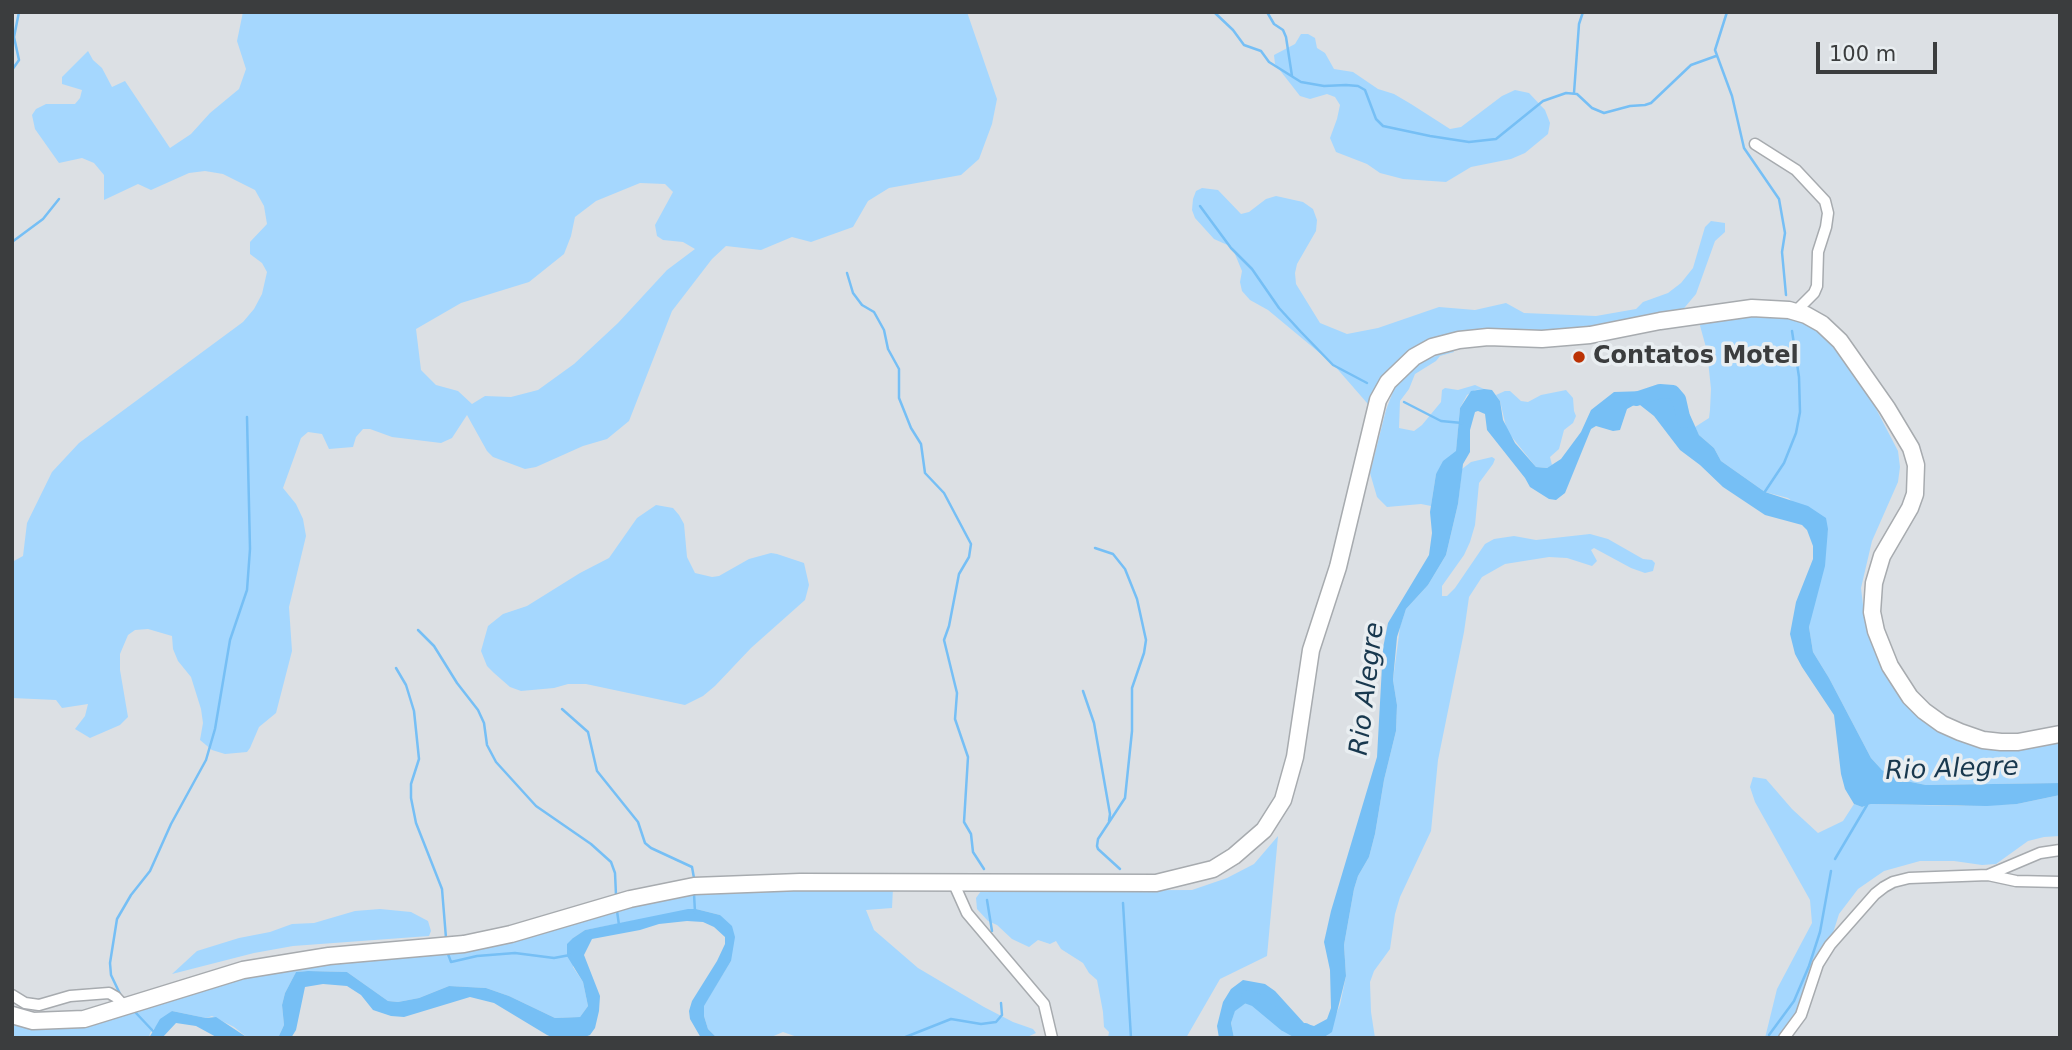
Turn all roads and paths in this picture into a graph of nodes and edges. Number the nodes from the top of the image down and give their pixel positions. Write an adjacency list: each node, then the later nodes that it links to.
1 (1755, 144): 2 (street)
2 (1795, 312): 3 (highway); 7 (highway)
3 (2060, 734)
4 (2060, 849): 5 (street)
5 (1988, 875): 6 (street); 12 (street)
6 (2060, 882)
7 (954, 884): 9 (highway); 11 (street)
8 (12, 995): 9 (street)
9 (125, 1007): 10 (highway)
10 (12, 1015)
11 (1052, 1038)
12 (1784, 1038)

